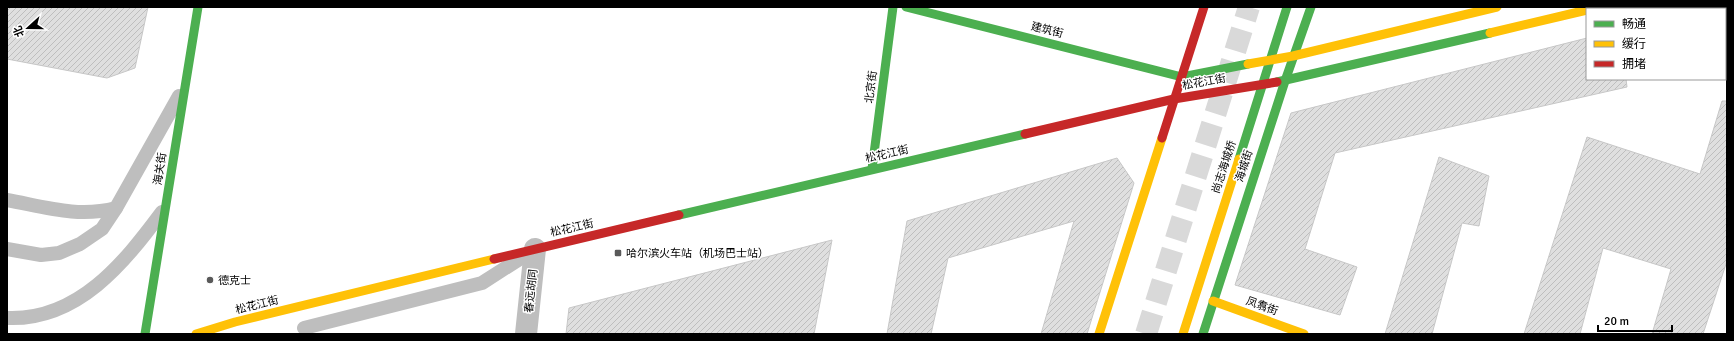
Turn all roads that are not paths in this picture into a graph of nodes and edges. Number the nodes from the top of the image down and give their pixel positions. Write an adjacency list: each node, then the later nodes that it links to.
1 (198, 7): 12 (street, 海关街)
2 (894, 7): 14 (street, 北京街)
3 (906, 7): 10 (street, 建筑街)
4 (1204, 7): 10 (street)
5 (1287, 7): 27 (street, 尚志海城桥)
6 (1311, 7): 9 (street, 海城街)
7 (1497, 7): 9 (street, 松花江街)
8 (1586, 10): 11 (street, 松花江街)
9 (1293, 56): 10 (street, 松花江街); 11 (street, 海城街)
10 (1182, 77): 13 (street)
11 (1285, 81): 13 (street, 松花江街); 20 (street, 海城街)
12 (185, 85): 16 (lane); 17 (street, 海关街)
13 (1174, 100): 14 (street, 松花江街); 26 (street)
14 (872, 169): 19 (street, 松花江街)
15 (7, 200): 16 (lane)
16 (116, 208): 18 (lane)
17 (165, 209): 21 (lane); 23 (street, 海关街)
18 (7, 249)
19 (535, 249): 22 (lane); 24 (street, 松花江街); 25 (street, 春远胡同)
20 (1213, 301): 28 (street, 海城街); 29 (street, 凤翥街)
21 (7, 318)
22 (304, 328)
23 (145, 334)
24 (196, 334)
25 (526, 334)
26 (1099, 334)
27 (1183, 334)
28 (1203, 334)
29 (1304, 334)

